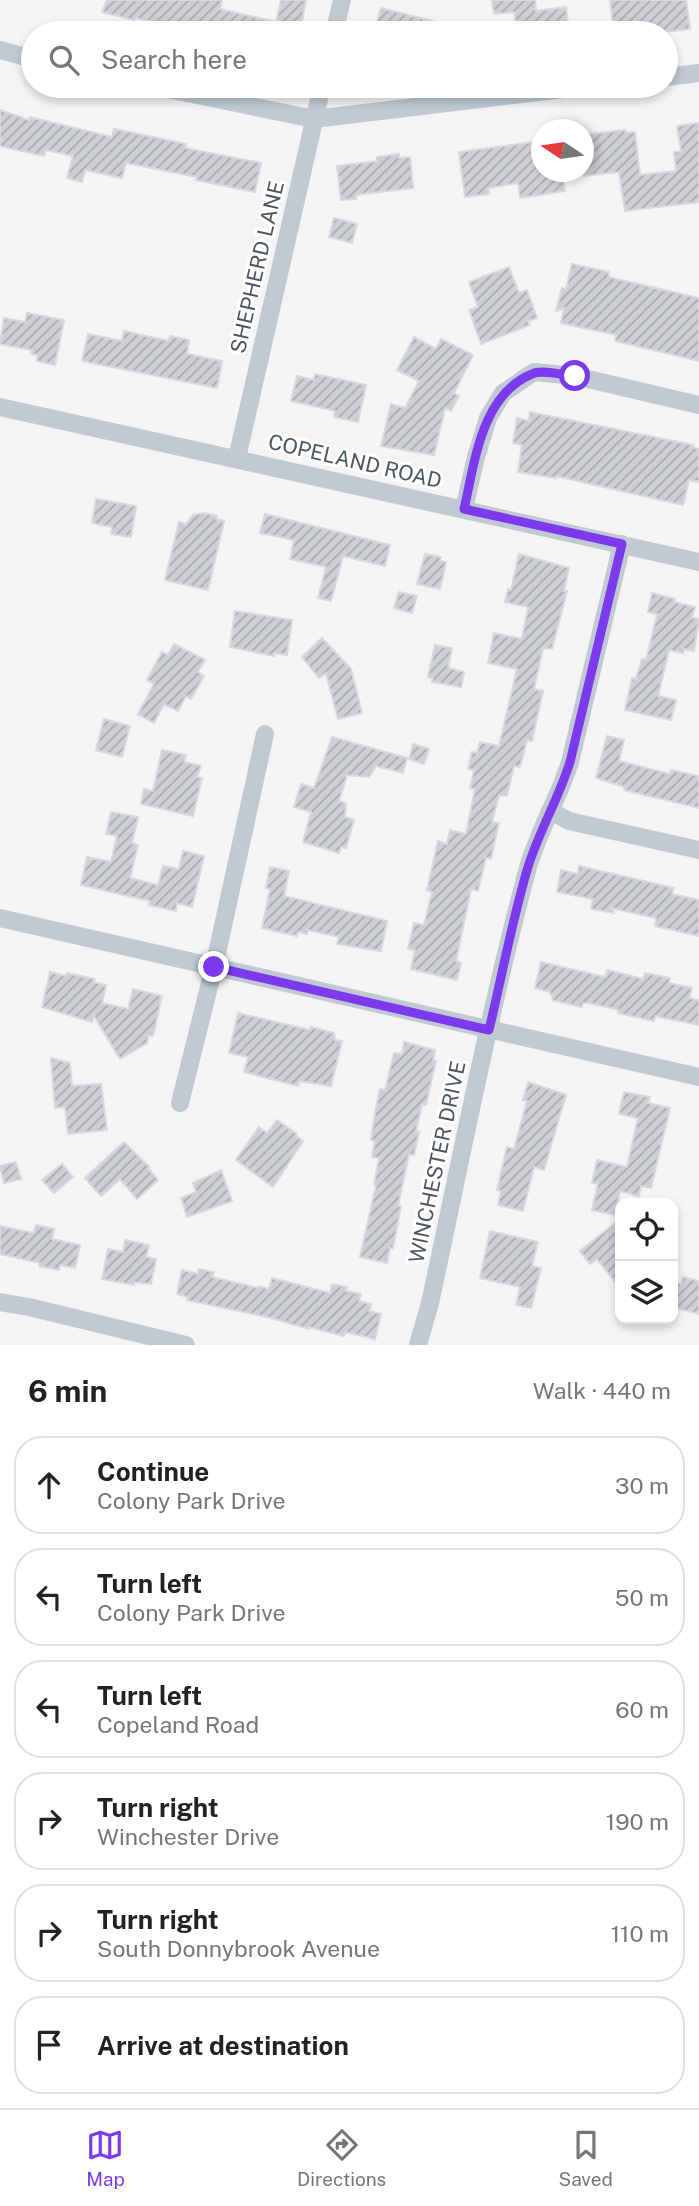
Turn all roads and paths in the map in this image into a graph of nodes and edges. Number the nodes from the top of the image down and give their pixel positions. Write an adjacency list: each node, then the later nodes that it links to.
1 (342, 0): 2 (street)
2 (337, 21)
3 (0, 50): 4 (street)
4 (21, 56)
5 (699, 73): 6 (street)
6 (678, 75)
7 (212, 98): 10 (street)
8 (319, 98): 10 (street, SHEPHERD LANE)
9 (489, 98): 10 (street)
10 (314, 119): 13 (street, SHEPHERD LANE)
11 (699, 405): 14 (street)
12 (0, 407): 13 (street, COPELAND ROAD)
13 (237, 458): 14 (street, COPELAND ROAD)
14 (464, 509): 15 (street, COPELAND ROAD)
15 (622, 544): 16 (street, COPELAND ROAD); 18 (street, WINCHESTER DRIVE)
16 (699, 562)
17 (265, 734): 21 (street)
18 (550, 811): 19 (street); 22 (street, WINCHESTER DRIVE)
19 (699, 850)
20 (0, 918): 21 (street)
21 (214, 967): 22 (street); 24 (street)
22 (489, 1030): 23 (street); 27 (street, WINCHESTER DRIVE)
23 (699, 1077)
24 (180, 1103)
25 (0, 1302): 26 (street)
26 (186, 1345)
27 (418, 1345)

